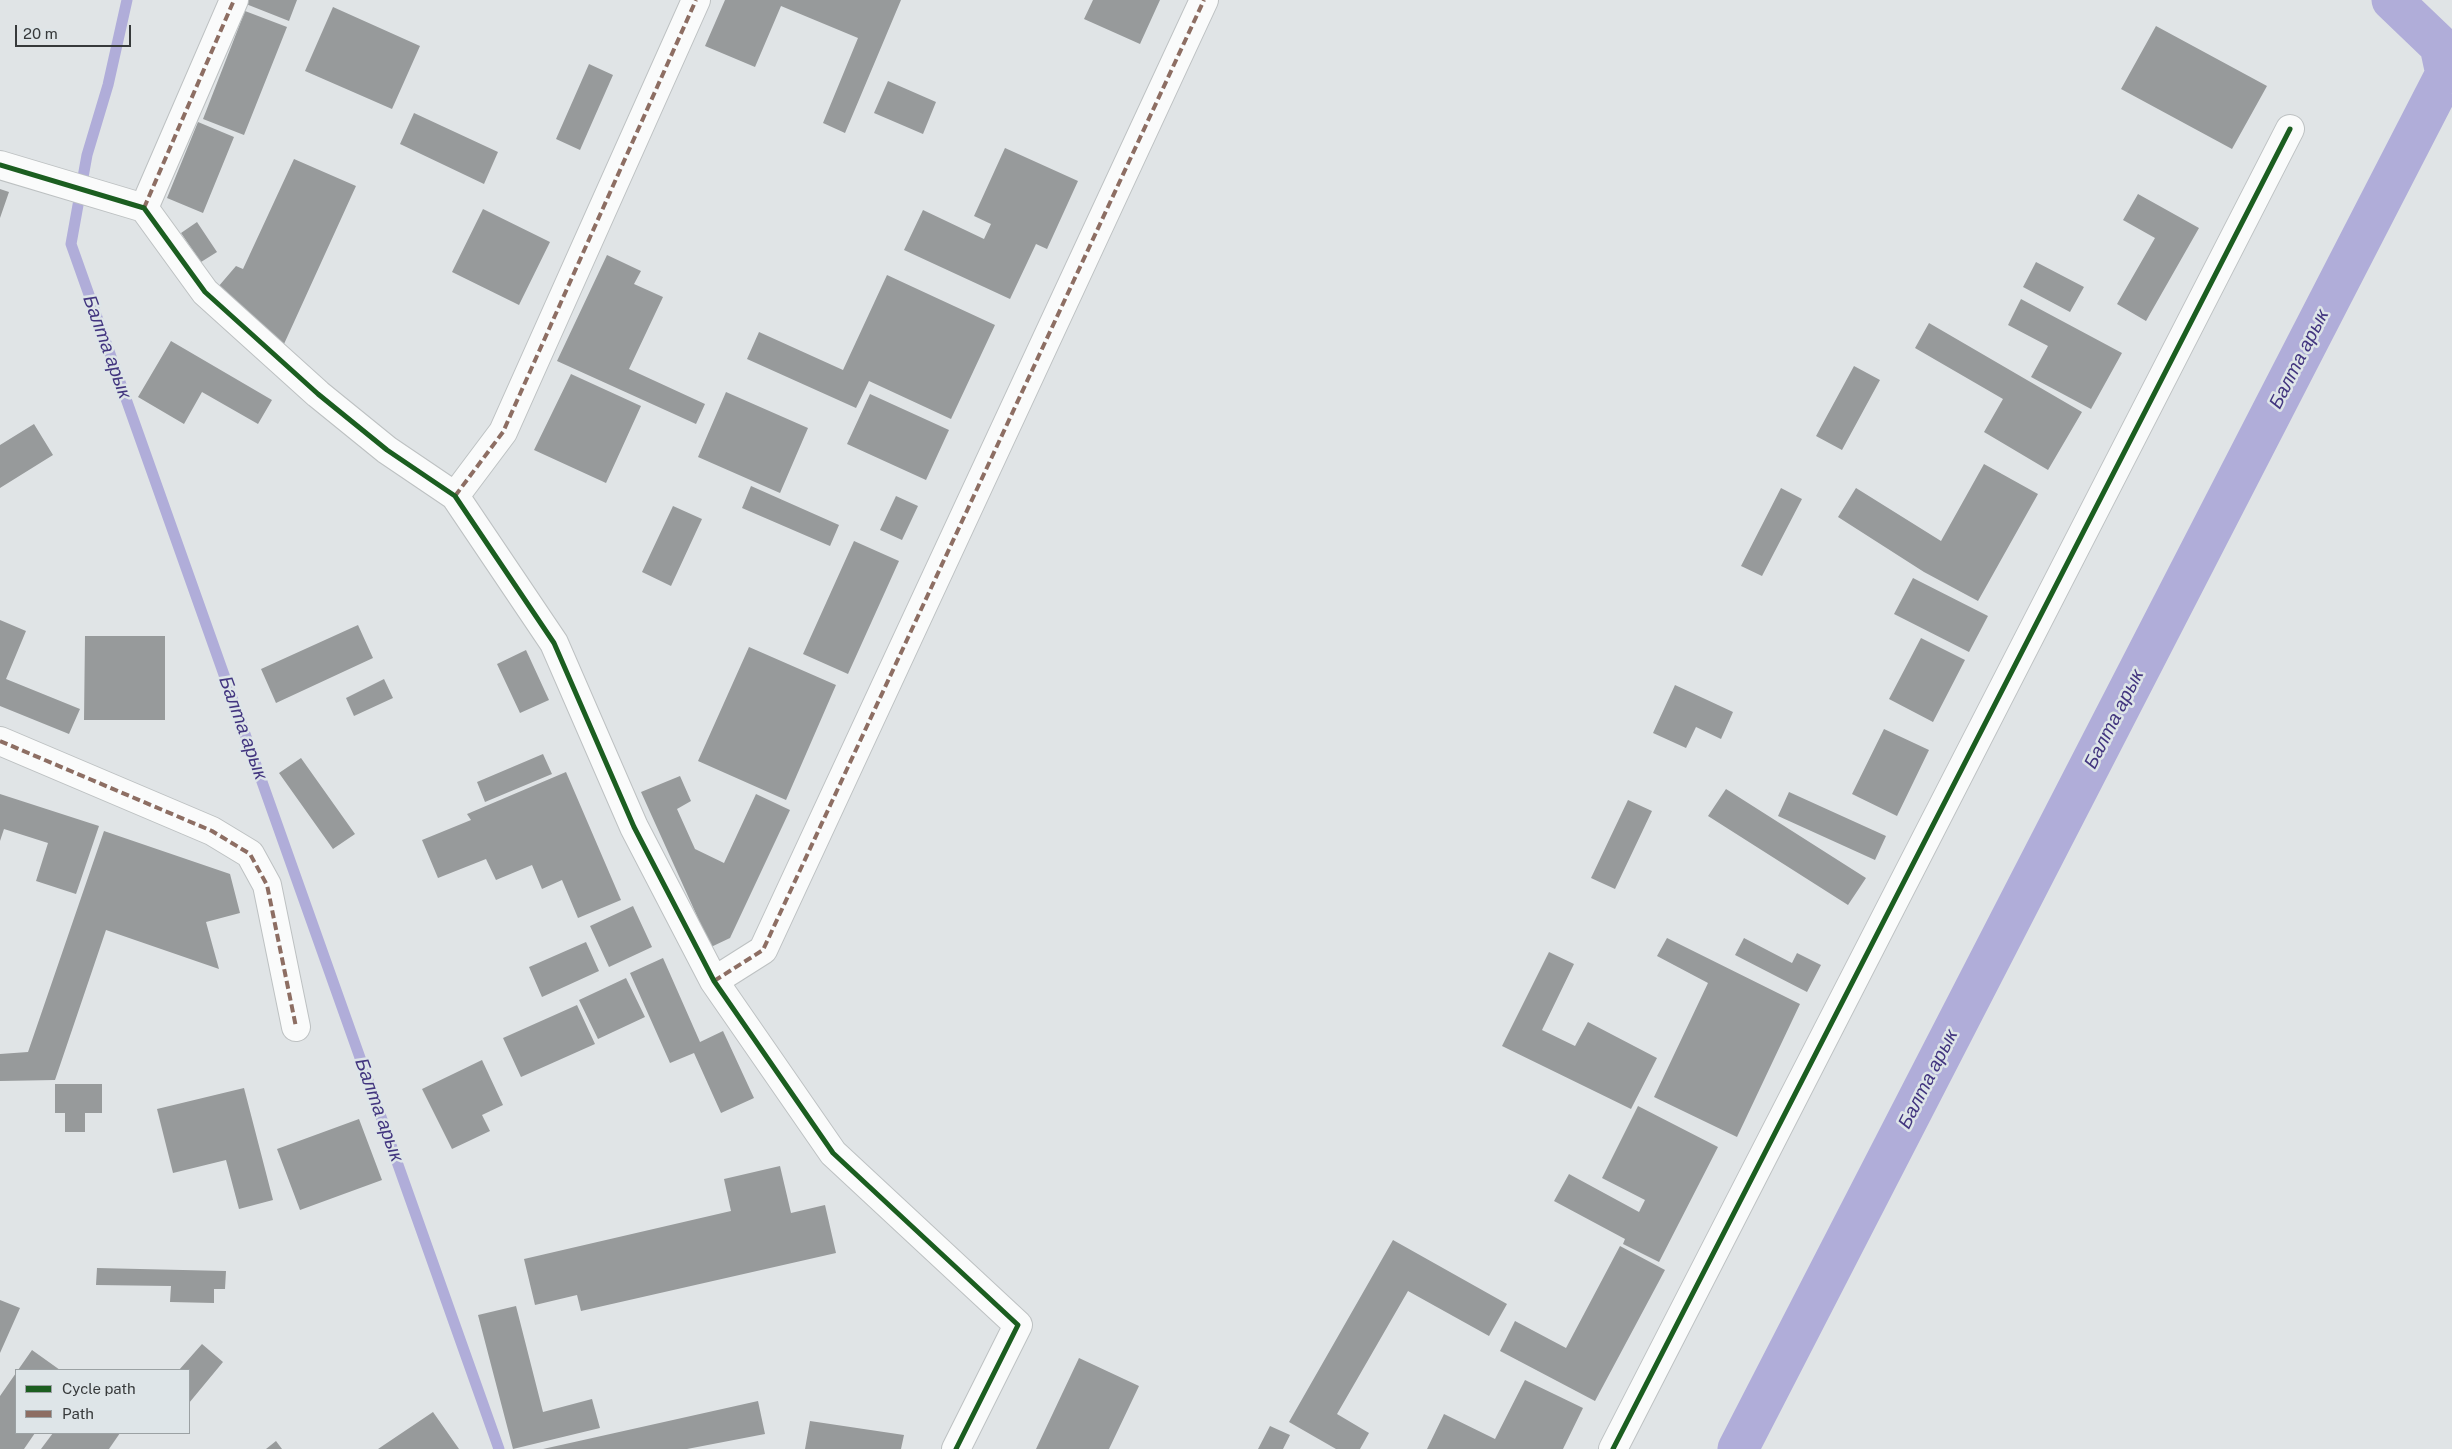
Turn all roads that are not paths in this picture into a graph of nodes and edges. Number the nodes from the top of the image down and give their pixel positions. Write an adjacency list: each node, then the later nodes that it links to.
1 (234, 0): 6 (street)
2 (696, 0): 7 (street)
3 (1204, 0): 9 (street)
4 (2290, 129): 12 (street)
5 (0, 164): 6 (street)
6 (144, 208): 7 (street)
7 (455, 496): 9 (street)
8 (0, 741): 10 (street)
9 (714, 981): 11 (street)
10 (296, 1027)
11 (956, 1449)
12 (1613, 1449)

